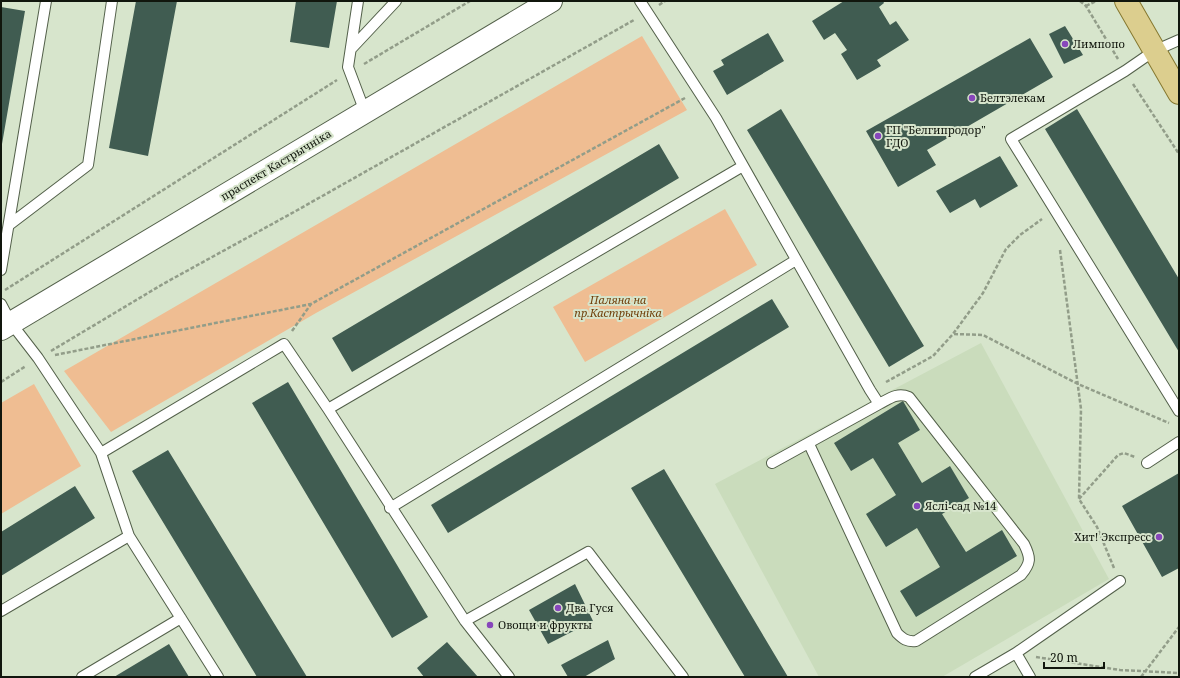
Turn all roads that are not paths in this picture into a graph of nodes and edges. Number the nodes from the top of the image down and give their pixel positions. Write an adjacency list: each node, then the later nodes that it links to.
1 (46, 1): 14 (lane)
2 (112, 1): 14 (lane)
3 (358, 1): 9 (lane)
4 (396, 1): 9 (lane)
5 (551, 1): 12 (main road, праспект Кастрычніка)
6 (640, 1): 13 (lane)
7 (1126, 1): 10 (main road)
8 (1179, 40): 10 (lane)
9 (351, 49): 12 (lane)
10 (1154, 51): 11 (main road); 21 (lane)
11 (1179, 93)
12 (366, 112): 18 (main road, праспект Кастрычніка)
13 (743, 166): 15 (lane); 20 (lane)
14 (8, 225): 16 (lane)
15 (796, 260): 19 (lane); 27 (lane)
16 (1, 270)
17 (1, 304): 18 (lane)
18 (6, 326): 24 (lane)
19 (879, 404): 23 (lane); 23 (lane)
20 (328, 409): 24 (lane); 27 (lane)
21 (1179, 412)
22 (1179, 442): 26 (lane)
23 (809, 444): 25 (lane)
24 (101, 453): 28 (lane)
25 (772, 463)
26 (1147, 463)
27 (390, 508): 32 (lane)
28 (129, 536): 30 (lane); 31 (lane)
29 (1120, 581): 33 (lane)
30 (1, 611)
31 (181, 618): 34 (lane); 35 (lane)
32 (465, 621): 36 (lane); 37 (lane)
33 (1016, 653): 38 (lane); 39 (lane)
34 (82, 677)
35 (218, 677)
36 (509, 677)
37 (683, 677)
38 (976, 677)
39 (1030, 677)

